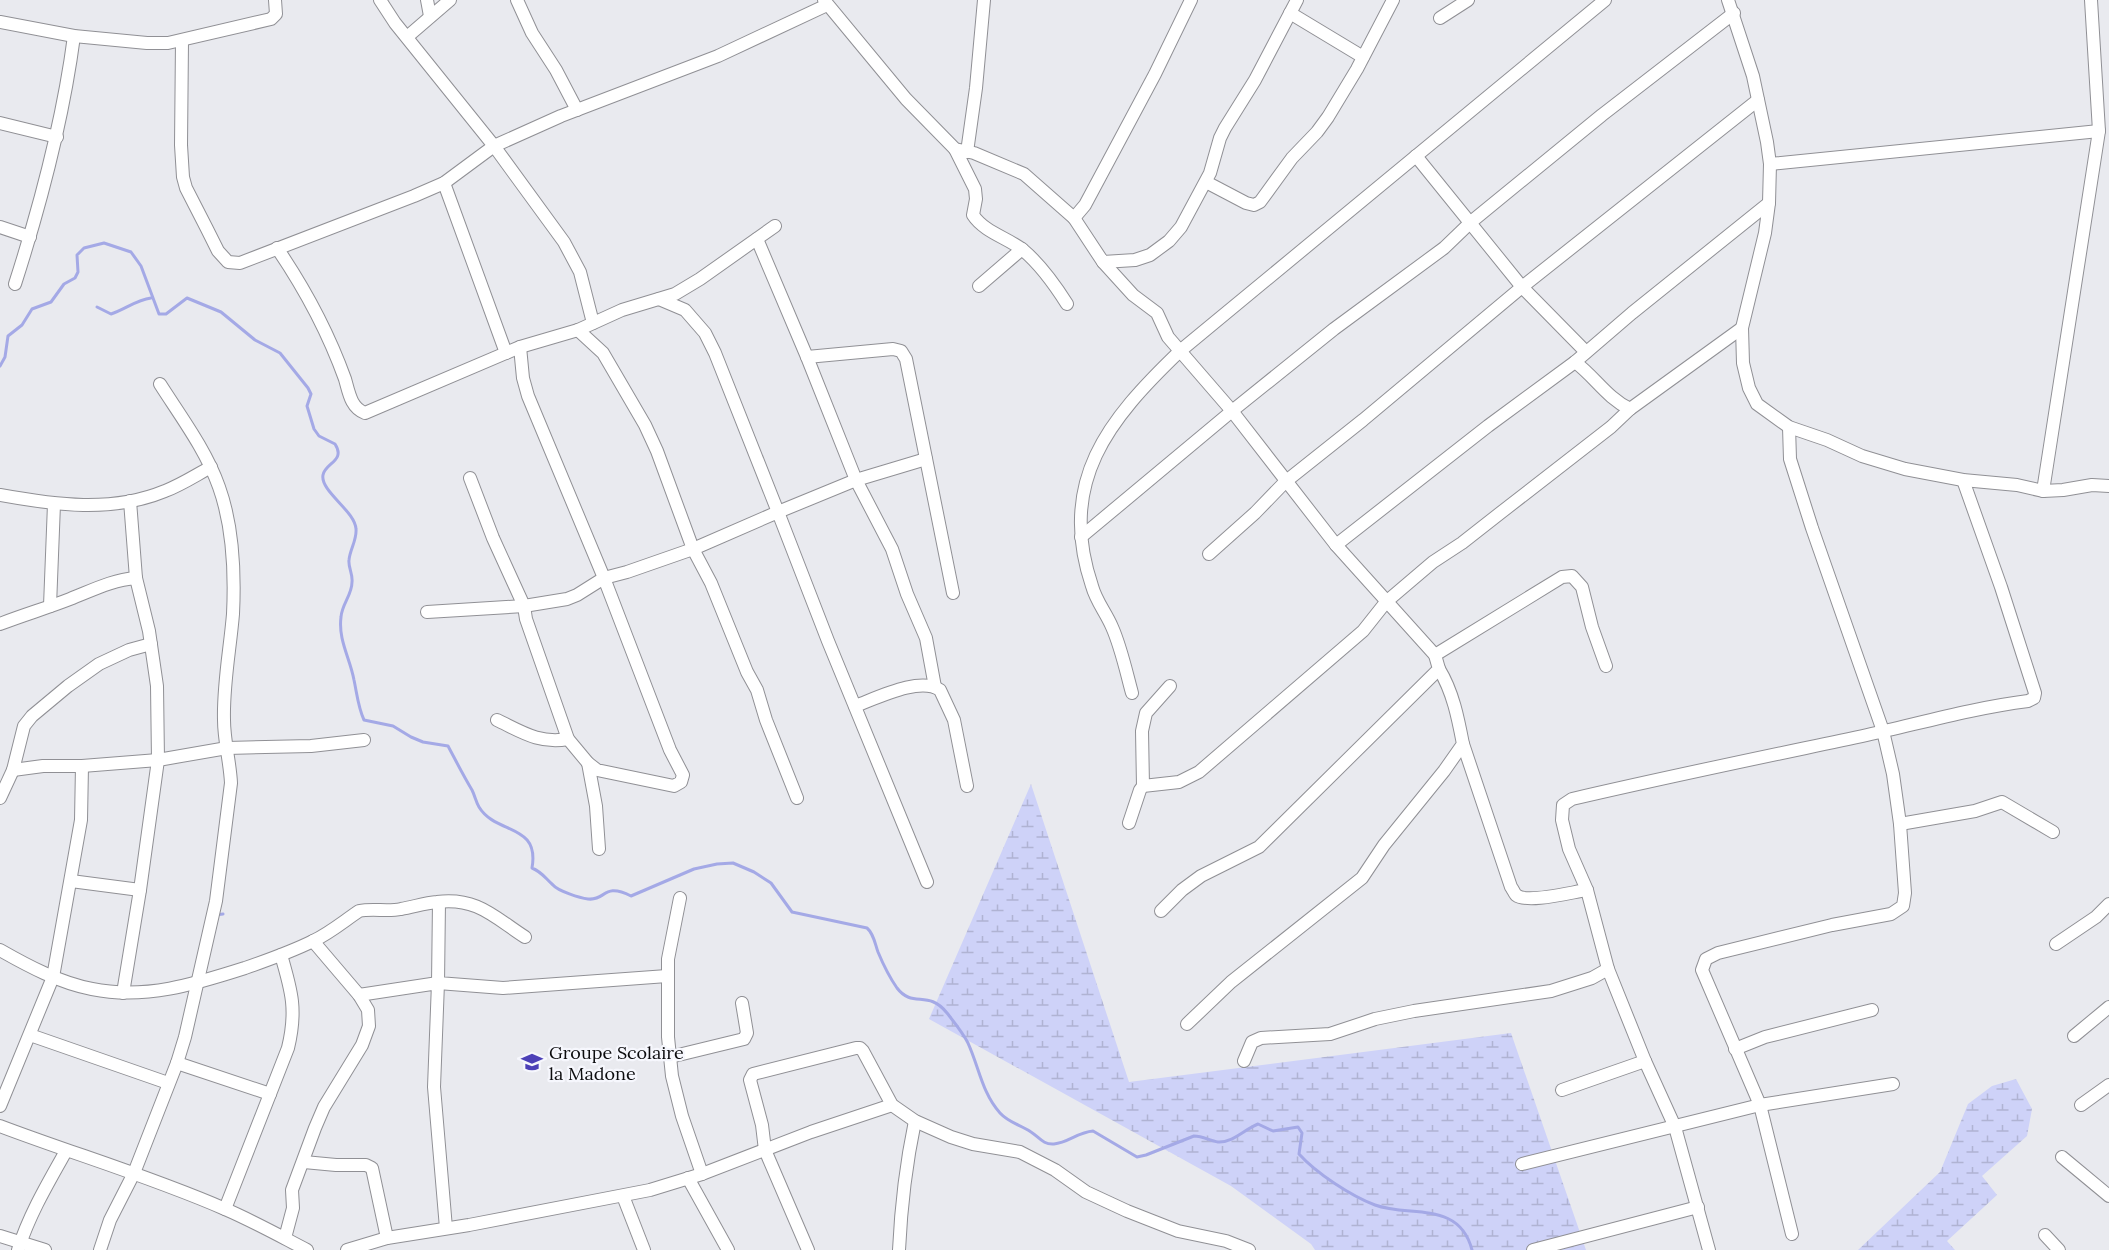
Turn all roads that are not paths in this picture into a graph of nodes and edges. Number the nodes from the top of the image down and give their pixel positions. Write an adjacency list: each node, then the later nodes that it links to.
1 (275, 0): 22 (street)
2 (380, 0): 21 (street)
3 (427, 0): 17 (street)
4 (450, 0): 17 (street)
5 (517, 0): 25 (street)
6 (984, 0): 30 (street)
7 (1298, 0): 15 (street)
8 (1393, 0): 23 (street)
9 (1467, 0): 18 (street)
10 (1605, 0): 31 (street)
11 (1728, 0): 16 (street)
12 (2091, 0): 27 (street)
13 (826, 3): 25 (street); 30 (street)
14 (1188, 3): 36 (street)
15 (1290, 13): 23 (street); 33 (street)
16 (1734, 13): 24 (street); 37 (street)
17 (430, 16): 21 (street)
18 (1440, 18)
19 (0, 22): 20 (street)
20 (74, 36): 22 (street); 28 (street)
21 (407, 37): 29 (street)
22 (182, 41): 42 (street)
23 (1363, 57): 33 (street)
24 (1758, 100): 32 (street); 47 (street)
25 (577, 110): 29 (street)
26 (0, 123): 28 (street)
27 (2099, 131): 32 (street); 70 (street)
28 (57, 137): 40 (street)
29 (494, 146): 34 (street); 50 (street)
30 (961, 150): 36 (street); 43 (street)
31 (1416, 156): 37 (street); 54 (street)
32 (1770, 164): 35 (street)
33 (1206, 182): 44 (street)
34 (444, 183): 42 (street); 56 (street)
35 (1769, 203): 51 (street); 55 (street)
36 (1074, 218): 44 (street)
37 (1471, 222): 47 (street); 61 (street)
38 (775, 226): 41 (street)
39 (0, 227): 40 (street)
40 (30, 237): 45 (street)
41 (756, 239): 48 (street); 57 (street)
42 (277, 248): 56 (street)
43 (1022, 249): 46 (street); 49 (street)
44 (1104, 262): 54 (street)
45 (15, 284)
46 (978, 286)
47 (1522, 287): 55 (street); 68 (street)
48 (659, 299): 50 (street); 74 (street)
49 (1068, 304)
50 (593, 323): 52 (street)
51 (1742, 328): 60 (street); 62 (street)
52 (578, 330): 53 (street); 77 (street)
53 (520, 347): 56 (street); 80 (street)
54 (1180, 351): 61 (street); 75 (street)
55 (1586, 351): 58 (street)
56 (506, 353)
57 (807, 357): 63 (street); 66 (street)
58 (1575, 362): 60 (street); 76 (street)
59 (160, 384): 64 (street)
60 (1630, 408): 82 (street)
61 (1232, 411): 68 (street); 75 (street)
62 (1789, 427): 67 (street); 96 (street)
63 (926, 459): 66 (street); 81 (street)
64 (211, 468): 72 (street); 100 (street)
65 (470, 478): 84 (street)
66 (856, 480): 74 (street); 92 (street)
67 (1963, 480): 70 (street); 96 (street)
68 (1285, 482): 76 (street); 78 (street)
69 (2109, 486): 70 (street)
70 (2043, 490)
71 (0, 495): 73 (street)
72 (130, 501): 73 (street); 79 (street)
73 (54, 504): 83 (street)
74 (778, 512): 77 (street); 94 (street)
75 (1081, 537): 93 (street)
76 (1335, 545): 82 (street)
77 (693, 549): 80 (street); 108 (street)
78 (1209, 554)
79 (136, 578): 83 (street); 87 (street)
80 (604, 578): 84 (street); 102 (street)
81 (953, 593)
82 (1386, 603): 88 (street); 106 (street)
83 (50, 606): 86 (street)
84 (524, 606): 85 (street); 97 (street)
85 (427, 612)
86 (0, 624)
87 (151, 644): 101 (street); 104 (street)
88 (1435, 655): 89 (street); 90 (street)
89 (1606, 666)
90 (1439, 669): 99 (street); 120 (street)
91 (1170, 686): 106 (street)
92 (935, 687): 94 (street); 105 (street)
93 (1132, 693)
94 (855, 706): 114 (street)
95 (497, 720): 97 (street)
96 (1883, 731): 110 (street); 116 (street)
97 (568, 739): 102 (street)
98 (364, 740): 100 (street)
99 (1463, 744): 116 (street); 136 (street)
100 (227, 748): 101 (street); 130 (street)
101 (158, 760): 103 (street); 115 (street)
102 (588, 764): 112 (street)
103 (82, 765): 104 (street); 113 (street)
104 (13, 770): 107 (street)
105 (967, 786)
106 (1143, 786): 109 (street)
107 (0, 798)
108 (797, 798)
109 (1129, 823)
110 (1900, 824): 111 (street); 139 (street)
111 (2053, 832)
112 (599, 849)
113 (71, 881): 115 (street); 128 (street)
114 (927, 882)
115 (140, 890): 131 (street)
116 (1587, 890): 126 (street)
117 (680, 898): 127 (street)
118 (439, 902): 121 (street); 122 (street); 129 (street)
119 (2109, 904): 123 (street)
120 (1161, 911)
121 (525, 937)
122 (313, 941): 125 (street); 132 (street)
123 (2056, 944)
124 (0, 950): 128 (street)
125 (281, 956): 130 (street); 148 (street)
126 (1608, 969): 141 (street); 142 (street)
127 (667, 976): 129 (street); 140 (street)
128 (52, 977): 131 (street); 137 (street)
129 (438, 983): 132 (street); 168 (street)
130 (196, 984): 131 (street); 143 (street)
131 (123, 993)
132 (359, 995): 159 (street)
133 (742, 1003): 140 (street)
134 (2109, 1006): 138 (street)
135 (1872, 1011): 139 (street)
136 (1187, 1024)
137 (30, 1035): 144 (street); 152 (street)
138 (2074, 1036)
139 (1735, 1048): 150 (street)
140 (670, 1057): 162 (street)
141 (1244, 1061)
142 (1645, 1061): 147 (street); 155 (street)
143 (177, 1063): 144 (street); 148 (street)
144 (168, 1083): 161 (street)
145 (1893, 1084): 150 (street)
146 (2109, 1085): 151 (street)
147 (1562, 1089)
148 (270, 1094): 167 (street)
149 (892, 1105): 153 (street); 156 (street); 156 (street)
150 (1760, 1105): 155 (street); 169 (street)
151 (2081, 1105)
152 (0, 1106)
153 (915, 1121): 182 (street); 183 (street)
154 (0, 1126): 157 (street)
155 (1675, 1127): 160 (street); 166 (street)
156 (765, 1150): 162 (street); 181 (street)
157 (66, 1151): 161 (street); 174 (street)
158 (2062, 1157): 165 (street)
159 (304, 1162): 172 (street); 173 (street)
160 (1522, 1164)
161 (134, 1173): 167 (street); 176 (street)
162 (702, 1174): 163 (street)
163 (688, 1178): 164 (street); 180 (street)
164 (623, 1196): 168 (street); 179 (street)
165 (2109, 1196)
166 (1698, 1207): 184 (street); 185 (street)
167 (225, 1209): 172 (street)
168 (446, 1227): 173 (street)
169 (1792, 1234)
170 (2045, 1235): 186 (street)
171 (0, 1236): 174 (street)
172 (285, 1238): 177 (street)
173 (387, 1238): 178 (street)
174 (19, 1246): 175 (street)
175 (45, 1250)
176 (100, 1250)
177 (307, 1250)
178 (347, 1250)
179 (645, 1250)
180 (728, 1250)
181 (808, 1250)
182 (899, 1250)
183 (1249, 1250)
184 (1533, 1250)
185 (1709, 1250)
186 (2059, 1250)

